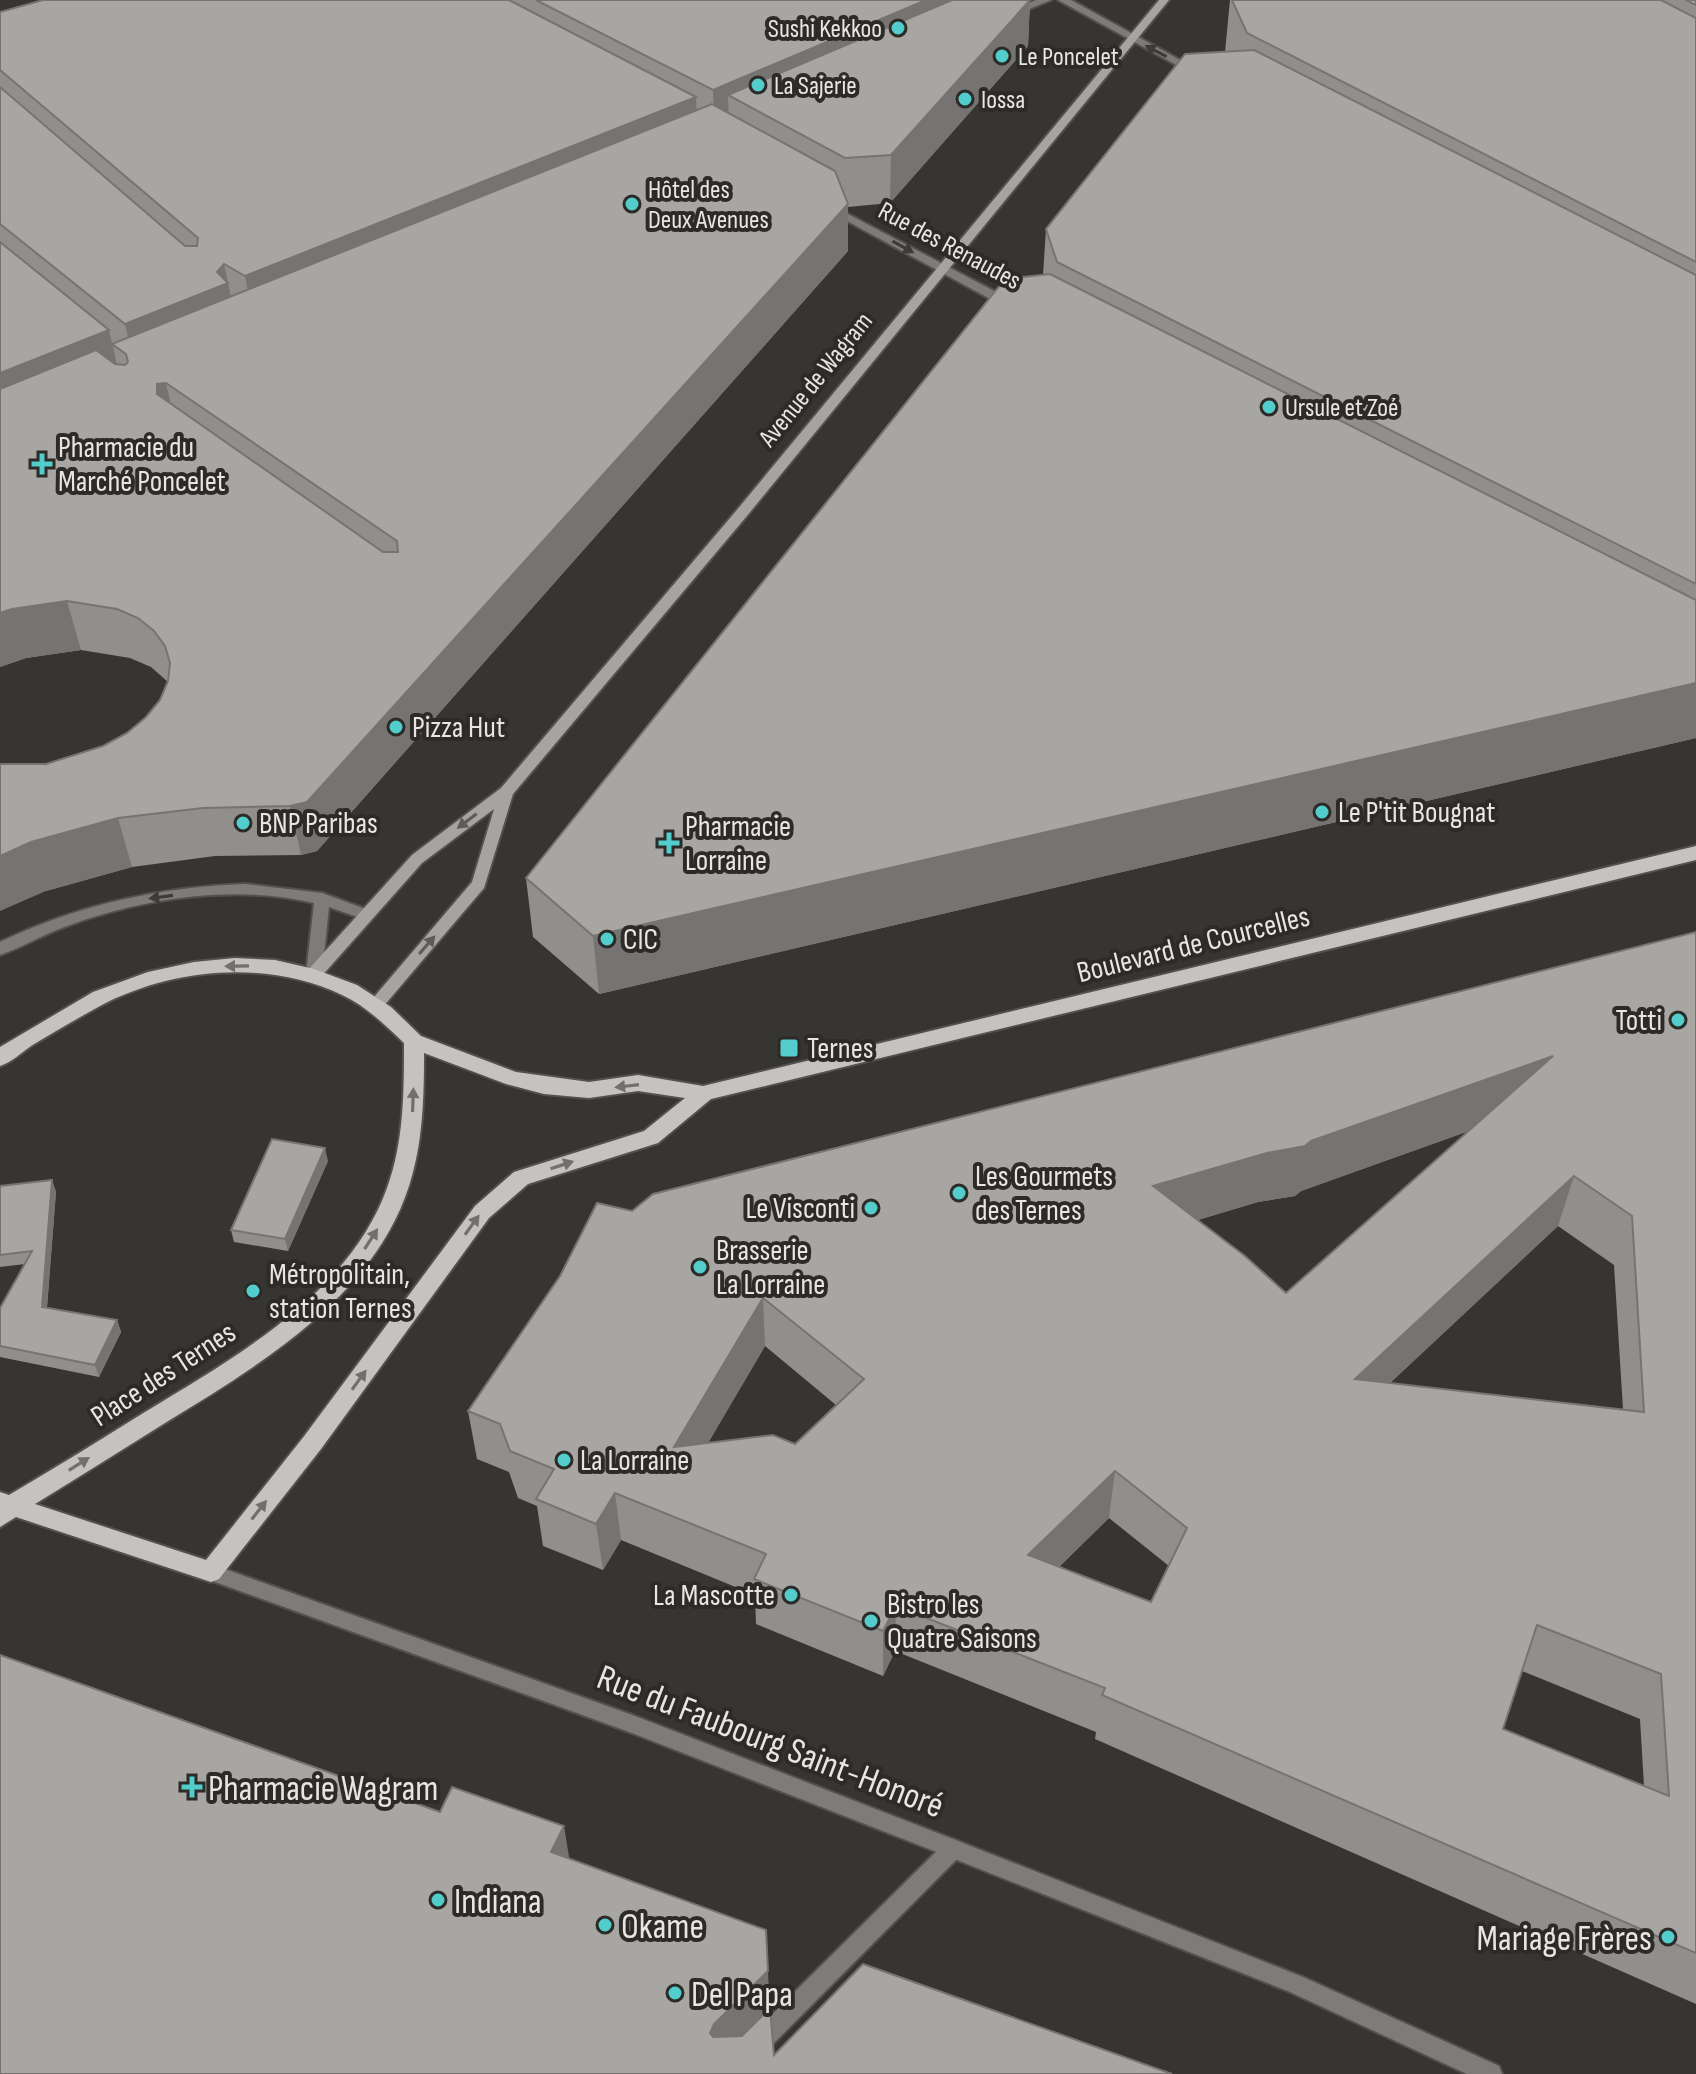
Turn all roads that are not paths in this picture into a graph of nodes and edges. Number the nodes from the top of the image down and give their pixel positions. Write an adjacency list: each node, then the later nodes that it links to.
1 (1046, 0): 4 (street)
2 (1063, 0): 5 (street)
3 (1164, 0): 5 (main road, Avenue de Wagram)
4 (1002, 17)
5 (1132, 38): 6 (street, one-way to 5); 8 (main road, Avenue de Wagram)
6 (1208, 78)
7 (816, 200): 8 (street, Rue des Renaudes, one-way to 8)
8 (941, 268): 9 (street, Rue des Renaudes); 10 (main road, Avenue de Wagram)
9 (1028, 313)
10 (506, 792): 13 (main road, Avenue de Wagram, one-way to 13); 16 (main road, Avenue de Wagram, one-way to 10)
11 (1696, 853): 19 (main road, Boulevard de Courcelles)
12 (322, 898): 13 (street); 14 (street, one-way to 14); 15 (street)
13 (366, 915): 15 (main road, Avenue de Wagram)
14 (0, 949)
15 (314, 974): 16 (main road); 18 (main road, one-way to 18)
16 (376, 1004): 17 (main road)
17 (414, 1041): 19 (main road, Boulevard de Courcelles, one-way to 17); 20 (main road, Place des Ternes, one-way to 17)
18 (0, 1058)
19 (704, 1094): 21 (main road, Boulevard de Courcelles, one-way to 19)
20 (4, 1508): 21 (main road, Rue du Faubourg Saint-Honoré)
21 (211, 1572): 22 (street, Rue du Faubourg Saint-Honoré)
22 (953, 1849): 23 (street); 24 (street, Rue du Faubourg Saint-Honoré)
23 (728, 2074)
24 (1491, 2074)

